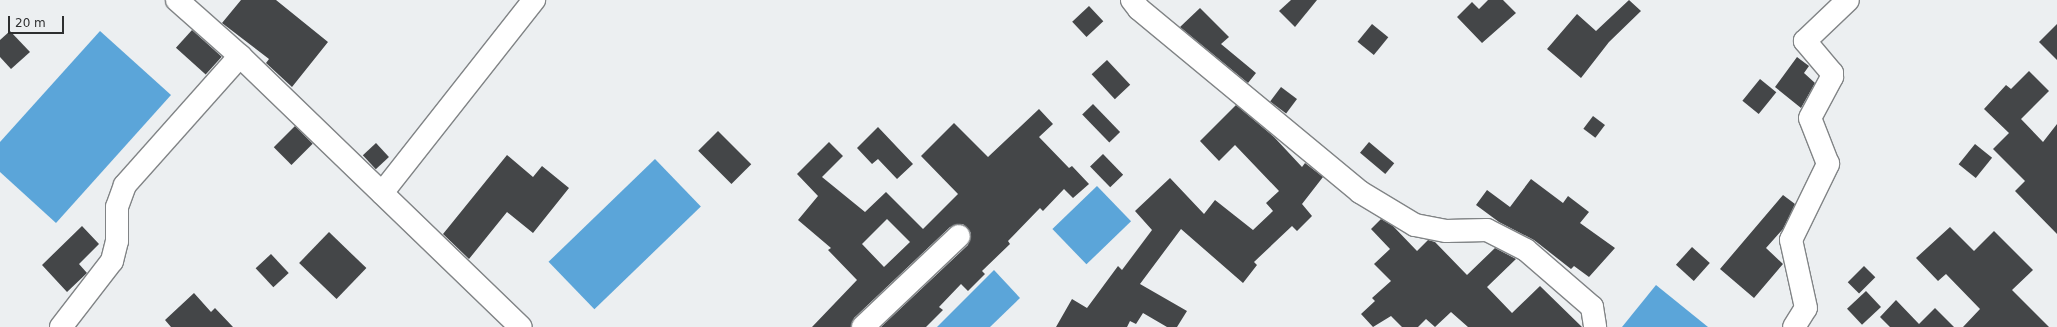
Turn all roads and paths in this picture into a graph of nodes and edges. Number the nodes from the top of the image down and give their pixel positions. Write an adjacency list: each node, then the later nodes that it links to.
1 (177, 0): 5 (street)
2 (534, 0): 6 (street)
3 (1132, 0): 11 (street)
4 (1845, 1): 12 (street)
5 (240, 56): 6 (street); 8 (street)
6 (382, 193): 9 (street)
7 (959, 236): 10 (street)
8 (61, 327)
9 (521, 327)
10 (863, 327)
11 (1595, 327)
12 (1794, 327)

